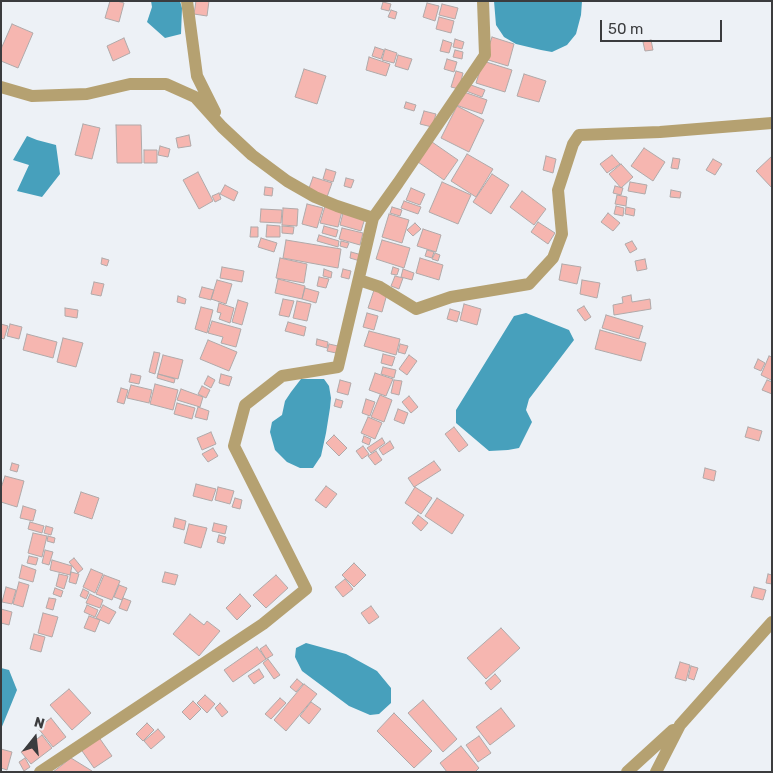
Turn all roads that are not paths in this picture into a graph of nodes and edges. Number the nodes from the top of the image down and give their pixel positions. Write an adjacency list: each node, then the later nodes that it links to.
1 (187, 1): 5 (street)
2 (483, 1): 6 (street)
3 (1, 87): 5 (street)
4 (772, 123): 7 (street)
5 (222, 127): 6 (street)
6 (373, 218): 7 (street)
7 (359, 280): 10 (street)
8 (772, 622): 9 (street)
9 (680, 725): 11 (street); 12 (street)
10 (40, 772)
11 (627, 772)
12 (656, 772)

